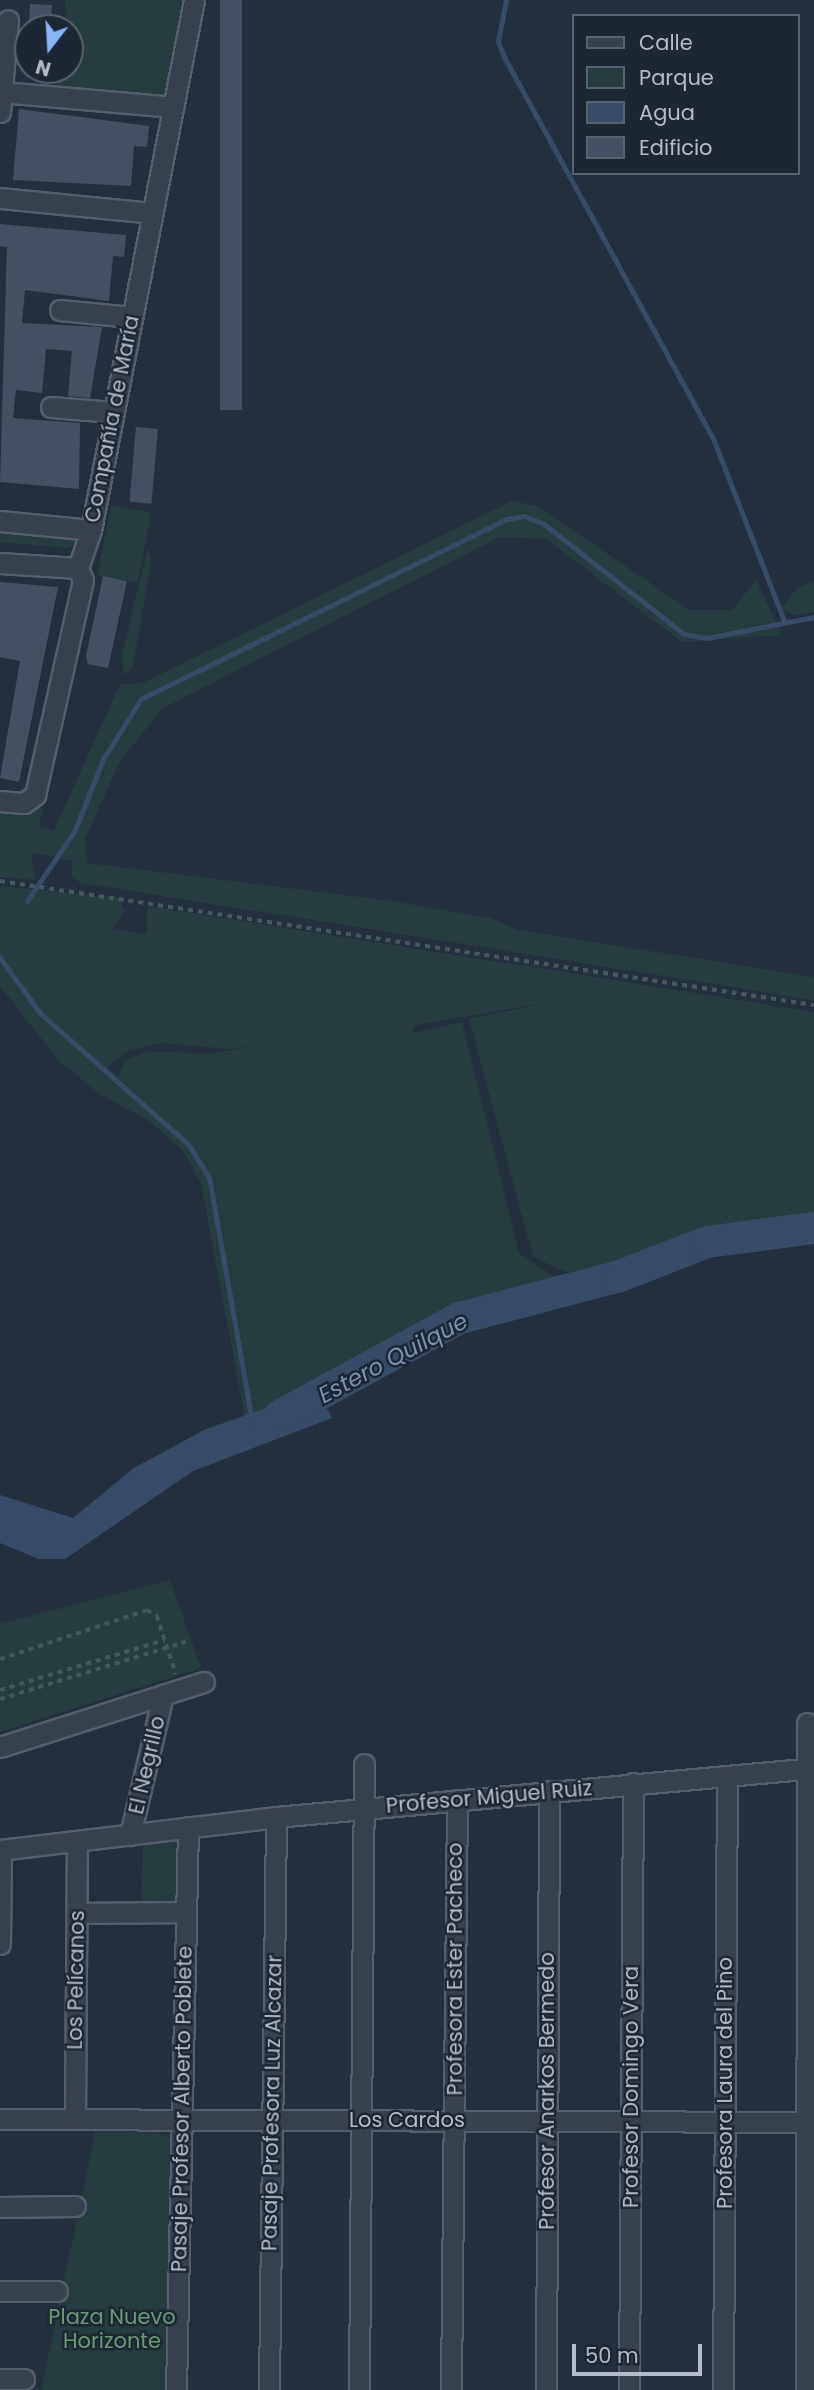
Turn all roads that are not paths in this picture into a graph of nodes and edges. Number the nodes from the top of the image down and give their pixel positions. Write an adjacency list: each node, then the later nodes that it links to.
1 (194, 0): 4 (street, Compañía de María)
2 (8, 20): 3 (street)
3 (1, 102): 4 (street)
4 (173, 107): 6 (street, Compañía de María)
5 (0, 198): 6 (street)
6 (152, 213): 8 (street, Compañía de María)
7 (60, 310): 8 (street)
8 (132, 317): 10 (street, Compañía de María)
9 (51, 407): 10 (street)
10 (113, 412): 12 (street, Compañía de María)
11 (0, 521): 12 (street)
12 (91, 530): 14 (street, Compañía de María)
13 (0, 563): 14 (street)
14 (78, 568): 15 (street, Compañía de María)
15 (0, 801)
16 (204, 1682): 17 (street)
17 (172, 1692): 19 (street); 29 (street, El Negrillo)
18 (807, 1723): 21 (street)
19 (0, 1747)
20 (363, 1764): 26 (street)
21 (812, 1768): 22 (street, Profesor Miguel Ruiz); 32 (street)
22 (727, 1776): 23 (street, Profesor Miguel Ruiz); 44 (street, Profesora Laura del Pino)
23 (633, 1783): 24 (street, Profesor Miguel Ruiz); 43 (street, Profesor Domingo Vera)
24 (549, 1791): 25 (street, Profesor Miguel Ruiz); 42 (street, Profesor Anarkos Bermedo)
25 (457, 1800): 26 (street, Profesor Miguel Ruiz); 41 (street, Profesora Ester Pacheco)
26 (366, 1808): 27 (street, Profesor Miguel Ruiz); 40 (street)
27 (276, 1816): 28 (street, Profesor Miguel Ruiz); 39 (street, Pasaje Profesora Luz Alcazar)
28 (188, 1827): 29 (street, Profesor Miguel Ruiz); 33 (street, Pasaje Profesor Alberto Poblete)
29 (130, 1835): 30 (street, Profesor Miguel Ruiz)
30 (78, 1841): 31 (street, Profesor Miguel Ruiz); 34 (street, Los Pelícanos)
31 (1, 1850): 35 (street)
32 (811, 1861): 45 (street)
33 (186, 1912): 34 (street); 38 (street, Pasaje Profesor Alberto Poblete)
34 (77, 1913): 37 (street, Los Pelícanos)
35 (0, 1944)
36 (0, 2119): 37 (street, Los Cardos)
37 (75, 2119): 38 (street, Los Cardos)
38 (183, 2120): 39 (street, Los Cardos); 52 (street, Pasaje Profesor Alberto Poblete)
39 (272, 2120): 40 (street, Los Cardos); 53 (street, Pasaje Profesora Luz Alcazar)
40 (362, 2120): 41 (street, Los Cardos); 54 (street)
41 (454, 2120): 42 (street, Los Cardos); 55 (street, Profesora Ester Pacheco)
42 (547, 2121): 43 (street, Los Cardos); 56 (street, Profesor Anarkos Bermedo)
43 (631, 2121): 44 (street, Los Cardos); 57 (street, Profesor Domingo Vera)
44 (725, 2121): 45 (street, Los Cardos); 58 (street, Profesora Laura del Pino)
45 (810, 2122): 59 (street)
46 (75, 2206): 47 (street)
47 (0, 2207)
48 (0, 2291): 49 (street)
49 (57, 2291)
50 (0, 2379): 51 (street)
51 (24, 2379)
52 (176, 2390)
53 (269, 2390)
54 (359, 2390)
55 (452, 2390)
56 (546, 2390)
57 (629, 2390)
58 (723, 2390)
59 (806, 2390)

